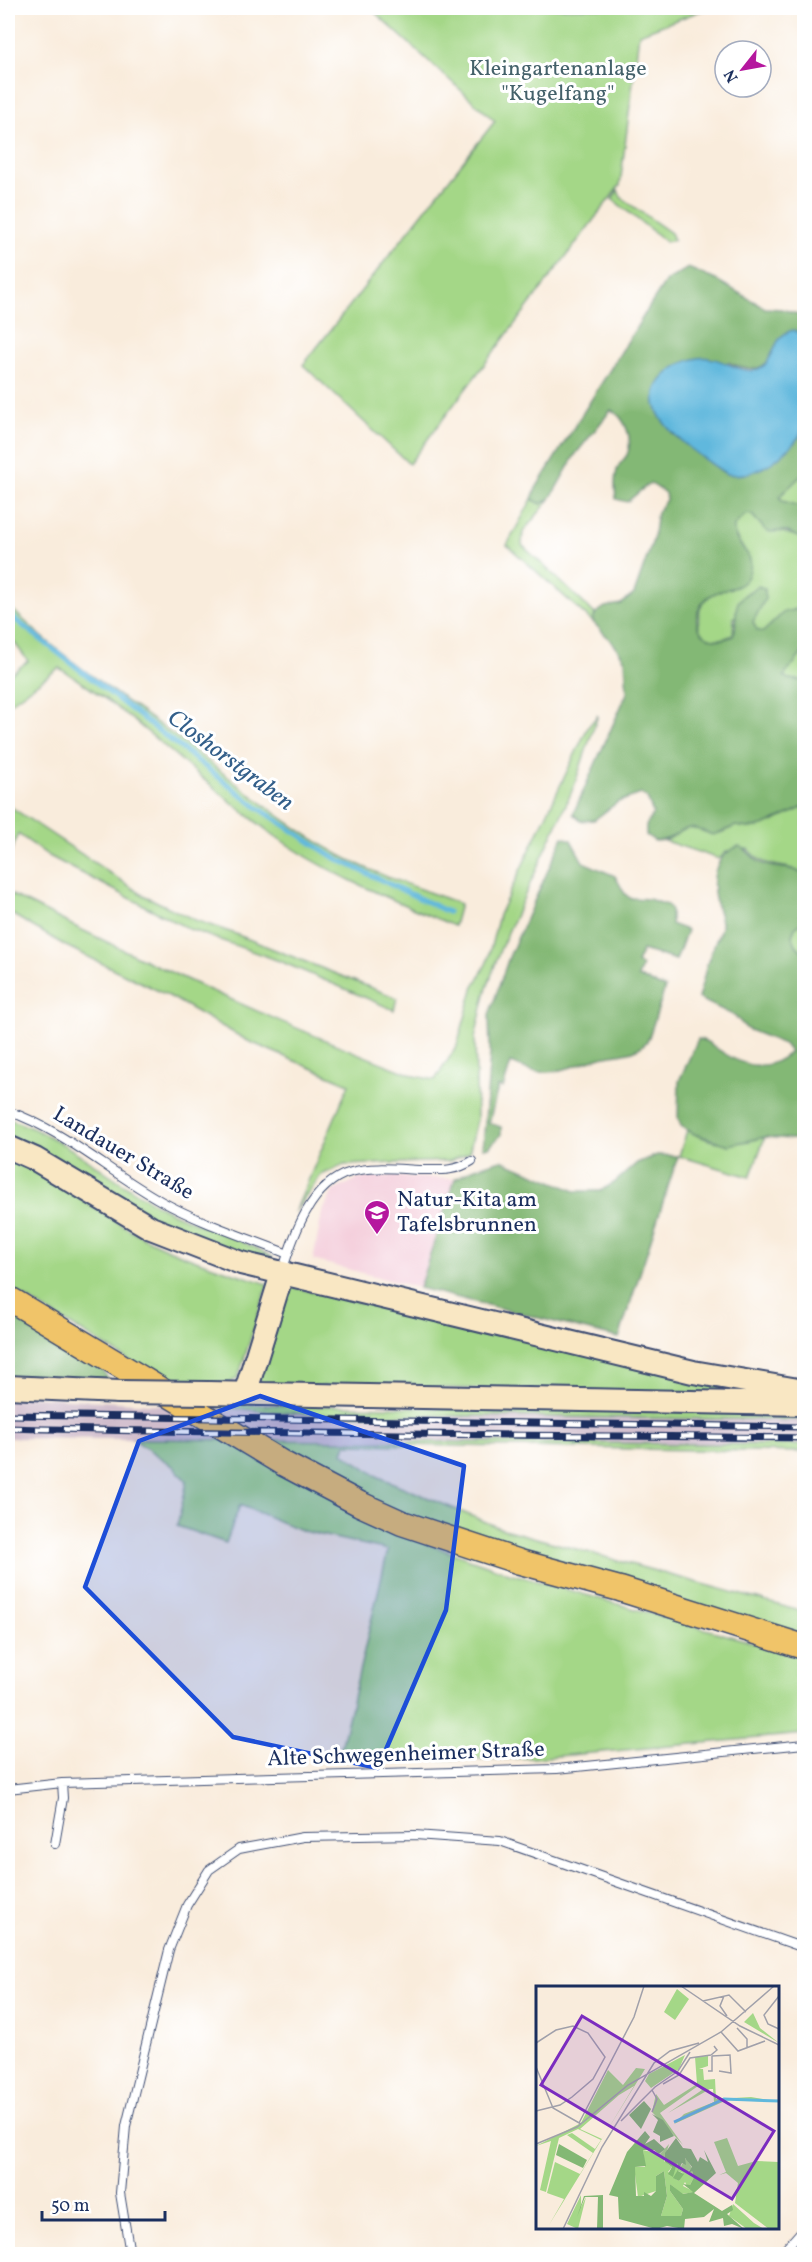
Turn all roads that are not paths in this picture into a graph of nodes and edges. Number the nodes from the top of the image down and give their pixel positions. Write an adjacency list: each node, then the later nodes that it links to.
1 (8, 1111): 4 (lane, Landauer Straße)
2 (8, 1147): 4 (main road)
3 (472, 1161): 4 (lane)
4 (285, 1264): 7 (main road); 8 (main road)
5 (8, 1298): 10 (main road)
6 (8, 1387): 8 (main road, bridge)
7 (804, 1391)
8 (245, 1394): 9 (main road)
9 (804, 1404)
10 (804, 1647)
11 (804, 1744): 12 (lane, Alte Schwegenheimer Straße)
12 (62, 1783): 13 (lane, Alte Schwegenheimer Straße); 14 (lane)
13 (8, 1789)
14 (55, 1844)
15 (804, 1948): 17 (lane)
16 (804, 2228): 18 (lane)
17 (130, 2254)
18 (781, 2254)

